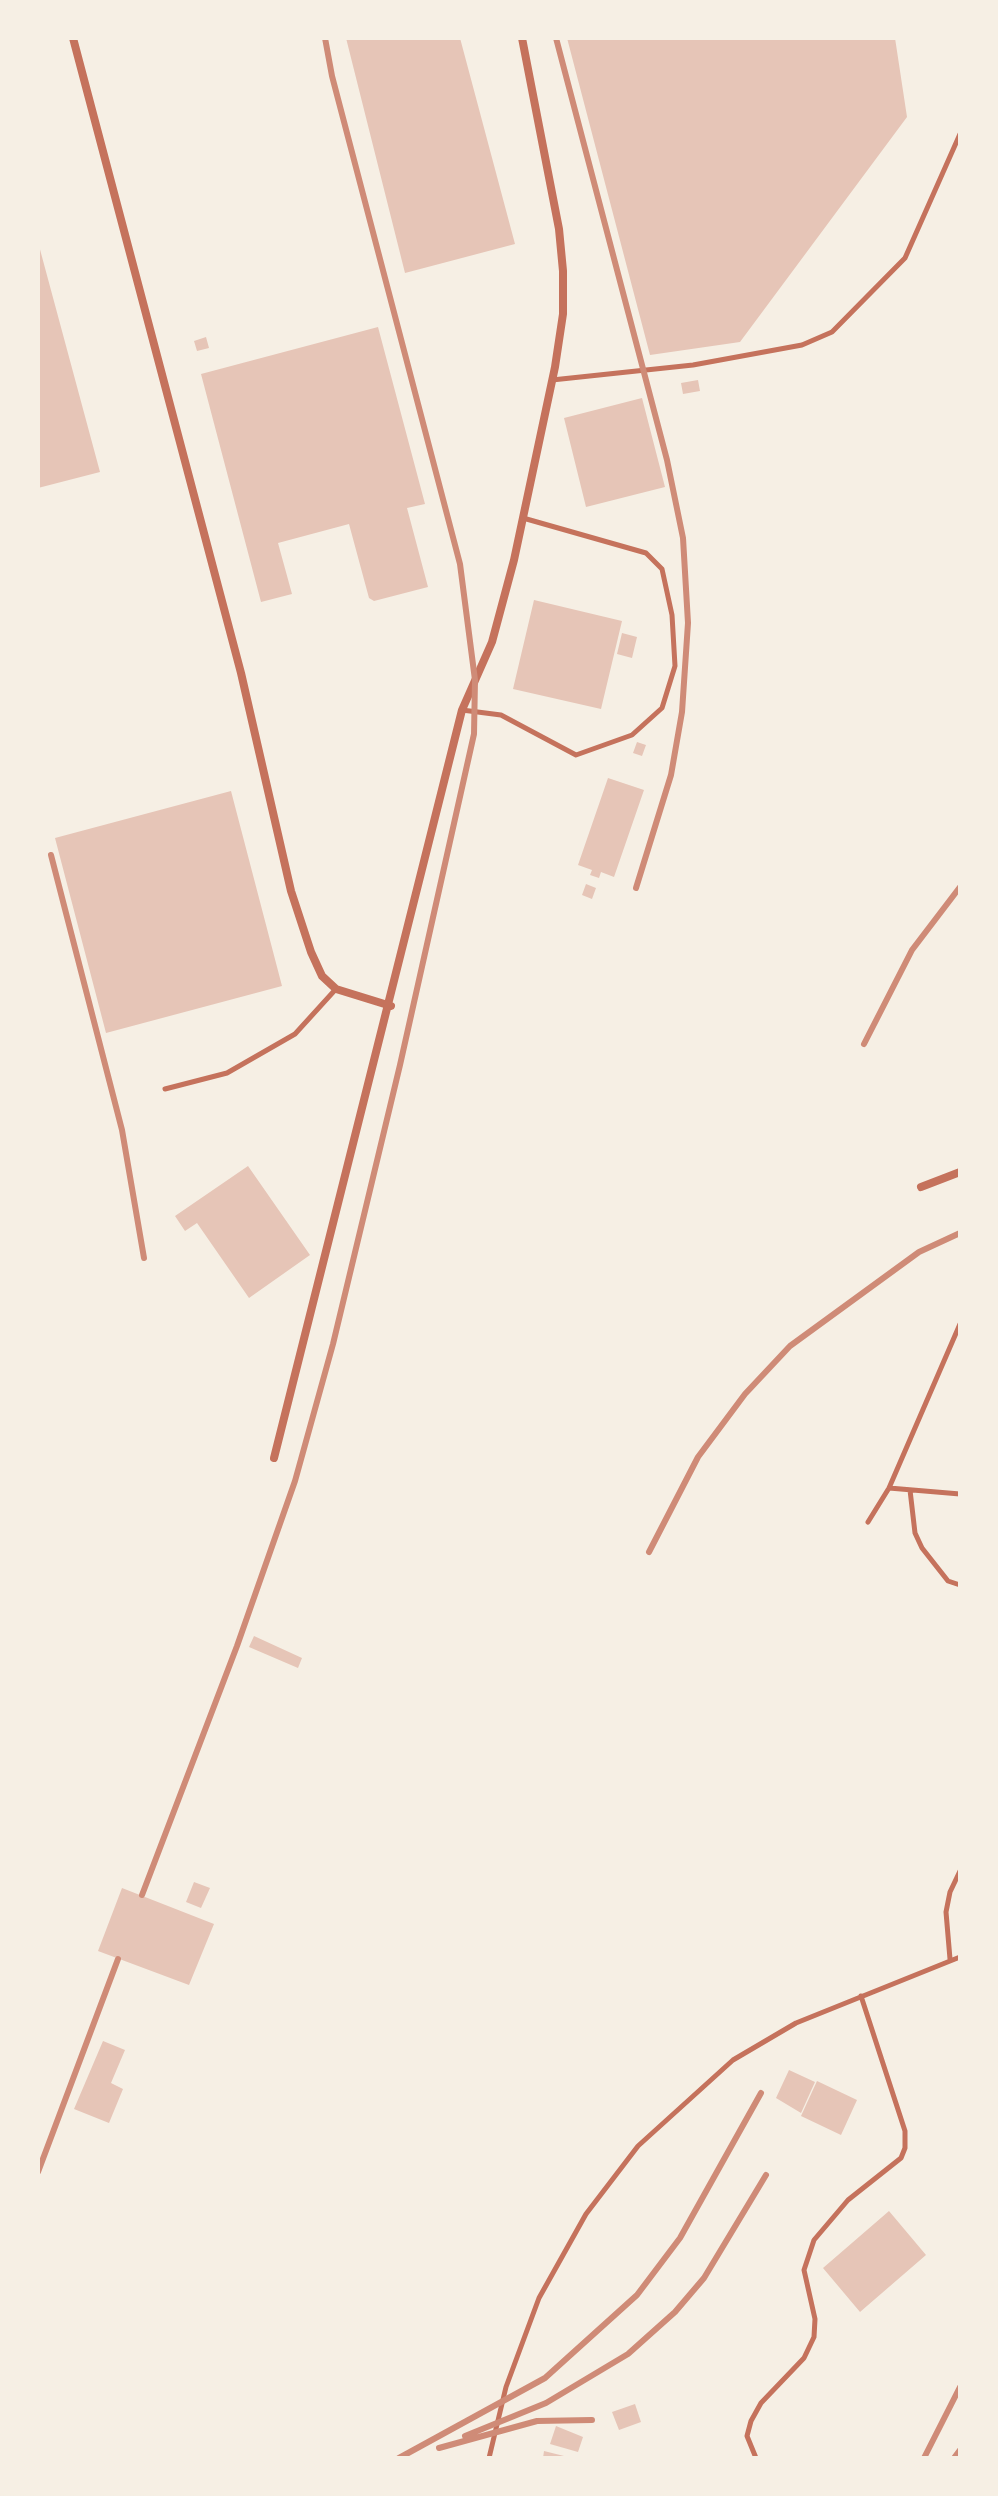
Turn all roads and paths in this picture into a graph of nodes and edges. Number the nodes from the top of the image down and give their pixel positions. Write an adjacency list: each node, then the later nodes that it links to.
1 (73, 38): 7 (street)
2 (522, 38): 4 (street)
3 (960, 134): 4 (lane)
4 (552, 380): 5 (street)
5 (523, 518): 6 (street); 6 (lane)
6 (462, 710): 8 (street)
7 (336, 989): 8 (street); 9 (lane)
8 (391, 1006): 13 (street)
9 (165, 1089)
10 (960, 1172): 11 (street)
11 (921, 1187)
12 (960, 1324): 14 (lane)
13 (274, 1458)
14 (889, 1488): 15 (lane); 17 (lane)
15 (910, 1490): 16 (lane); 18 (lane)
16 (960, 1494)
17 (868, 1522)
18 (960, 1585)
19 (960, 1871): 21 (lane)
20 (960, 1957): 21 (lane)
21 (950, 1960): 22 (lane)
22 (861, 1996): 23 (lane); 24 (lane)
23 (489, 2458)
24 (756, 2458)

